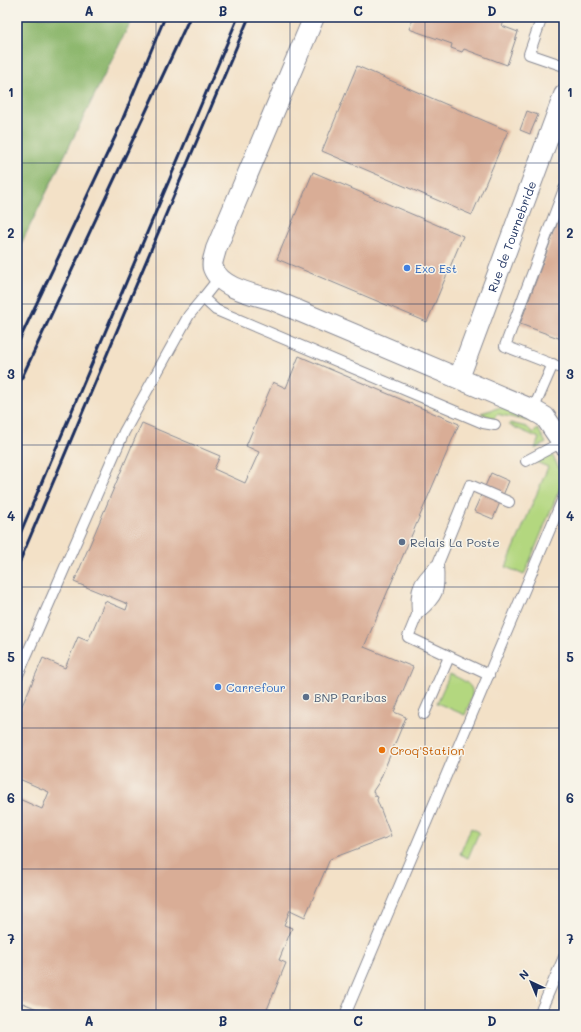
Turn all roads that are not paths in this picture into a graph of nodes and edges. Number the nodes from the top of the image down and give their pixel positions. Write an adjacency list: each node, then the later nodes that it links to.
1 (542, 17): 3 (lane)
2 (312, 24): 6 (street)
3 (564, 66)
4 (564, 95): 10 (street, Rue de Tournebride)
5 (564, 189): 8 (lane)
6 (219, 278): 7 (lane); 10 (street)
7 (202, 298): 12 (lane); 19 (lane)
8 (553, 364): 9 (lane); 11 (lane)
9 (564, 369)
10 (459, 378): 11 (street)
11 (533, 410): 13 (street)
12 (495, 426)
13 (563, 444): 14 (lane)
14 (526, 461)
15 (564, 496): 18 (lane)
16 (509, 502): 17 (lane)
17 (446, 655): 18 (lane); 20 (lane)
18 (489, 675): 22 (lane)
19 (17, 677)
20 (424, 714)
21 (564, 957): 23 (lane)
22 (345, 1015)
23 (539, 1015)

